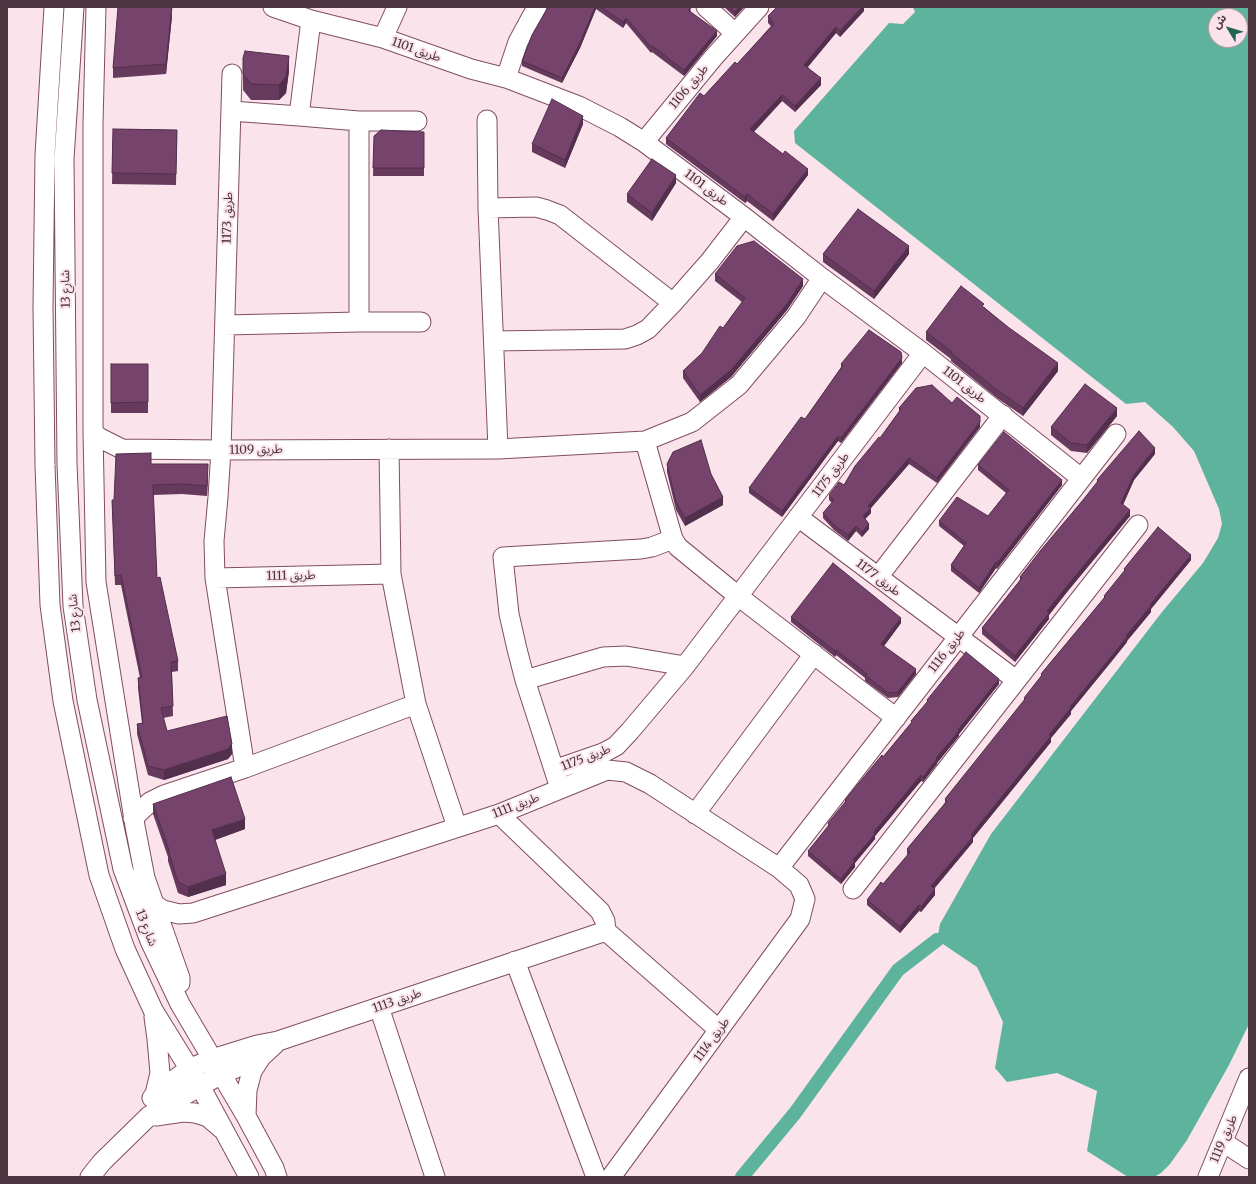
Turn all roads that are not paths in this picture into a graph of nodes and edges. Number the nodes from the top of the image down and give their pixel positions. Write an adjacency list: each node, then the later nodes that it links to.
1 (54, 7): 72 (street, شارع 13)
2 (74, 7): 70 (street, شارع 13)
3 (96, 7): 30 (street)
4 (273, 7): 9 (street, طريق 1101)
5 (397, 7): 11 (street)
6 (537, 7): 13 (street)
7 (706, 7): 10 (street)
8 (759, 7): 10 (street, طريق 1106)
9 (311, 20): 11 (street, طريق 1101); 15 (street)
10 (735, 33): 19 (street, طريق 1106)
11 (383, 38): 13 (street, طريق 1101)
12 (232, 74): 14 (street, طريق 1173)
13 (506, 78): 19 (street, طريق 1101)
14 (230, 111): 15 (street); 26 (street, طريق 1173)
15 (299, 116): 17 (street)
16 (487, 120): 20 (street)
17 (359, 121): 18 (street); 24 (street)
18 (417, 121)
19 (644, 142): 21 (street, طريق 1101)
20 (488, 208): 23 (street); 27 (street)
21 (744, 217): 22 (street, طريق 1101); 23 (street)
22 (822, 278): 28 (street, طريق 1101); 32 (street, طريق 1109)
23 (673, 303): 27 (street)
24 (360, 322): 25 (street); 26 (street)
25 (421, 322)
26 (225, 325): 36 (street, طريق 1173)
27 (494, 342): 35 (street)
28 (923, 353): 29 (street, طريق 1101); 39 (street, طريق 1175)
29 (1002, 415): 38 (street, طريق 1101); 43 (street)
30 (93, 431): 33 (street, طريق 1109); 37 (street)
31 (1116, 434): 38 (street, طريق 1116)
32 (645, 441): 35 (street, طريق 1109); 41 (street)
33 (122, 449): 36 (street, طريق 1109); 37 (street)
34 (389, 449): 35 (street, طريق 1109); 36 (street, طريق 1109); 42 (street)
35 (498, 449)
36 (221, 450): 44 (street, طريق 1173)
37 (94, 471): 55 (street)
38 (1081, 478): 46 (street, طريق 1116)
39 (798, 517): 43 (street, طريق 1177); 45 (street, طريق 1175)
40 (1138, 524): 50 (street)
41 (673, 539): 45 (street); 49 (street)
42 (391, 574): 44 (street, طريق 1111); 51 (street)
43 (878, 577): 46 (street, طريق 1177)
44 (215, 578): 53 (street, طريق 1173)
45 (738, 596): 47 (street); 48 (street, طريق 1175)
46 (958, 637): 50 (street, طريق 1177); 52 (street, طريق 1116)
47 (814, 654): 52 (street); 59 (street)
48 (685, 666): 49 (street); 54 (street, طريق 1175)
49 (525, 680): 54 (street)
50 (1016, 680): 63 (street)
51 (416, 704): 53 (street); 61 (street)
52 (896, 718): 62 (street, طريق 1116)
53 (245, 768): 57 (street)
54 (554, 770): 56 (street)
55 (128, 779): 57 (street); 60 (street)
56 (560, 789): 58 (street, طريق 1111); 59 (street, طريق 1111)
57 (164, 795): 60 (street)
58 (499, 814): 61 (street, طريق 1111); 67 (street)
59 (695, 814): 62 (street, طريق 1111)
60 (133, 818): 65 (street)
61 (457, 827): 66 (street, طريق 1111)
62 (779, 868): 64 (street, طريق 1111)
63 (853, 889)
64 (805, 900): 74 (street, طريق 1114)
65 (152, 903): 66 (street, طريق 1111); 68 (street)
66 (193, 914): 68 (street, طريق 1111)
67 (606, 931): 69 (street, طريق 1113); 74 (street)
68 (169, 945): 70 (street)
69 (515, 961): 71 (street, طريق 1113); 91 (street)
70 (180, 1004): 73 (street, شارع 13)
71 (379, 1007): 75 (street, طريق 1113); 90 (street)
72 (153, 1010): 77 (street, شارع 13); 80 (street)
73 (195, 1030): 75 (street); 76 (street, شارع 13)
74 (719, 1030): 92 (street, طريق 1114)
75 (259, 1051): 76 (street, طريق 1113); 82 (street)
76 (217, 1066): 77 (street); 79 (street); 82 (street, شارع 13)
77 (189, 1069): 79 (street, شارع 13); 80 (street)
78 (1249, 1078): 84 (street, طريق 1119)
79 (200, 1086): 81 (street); 83 (street, شارع 13)
80 (154, 1094): 85 (street)
81 (149, 1116): 83 (street); 85 (street)
82 (246, 1116): 89 (street, شارع 13)
83 (226, 1133): 88 (street, شارع 13)
84 (1223, 1142): 86 (street); 93 (street, طريق 1119)
85 (121, 1143): 87 (street)
86 (1249, 1159)
87 (90, 1177)
88 (249, 1177)
89 (277, 1177)
90 (435, 1177)
91 (596, 1177)
92 (611, 1177)
93 (1208, 1177)

